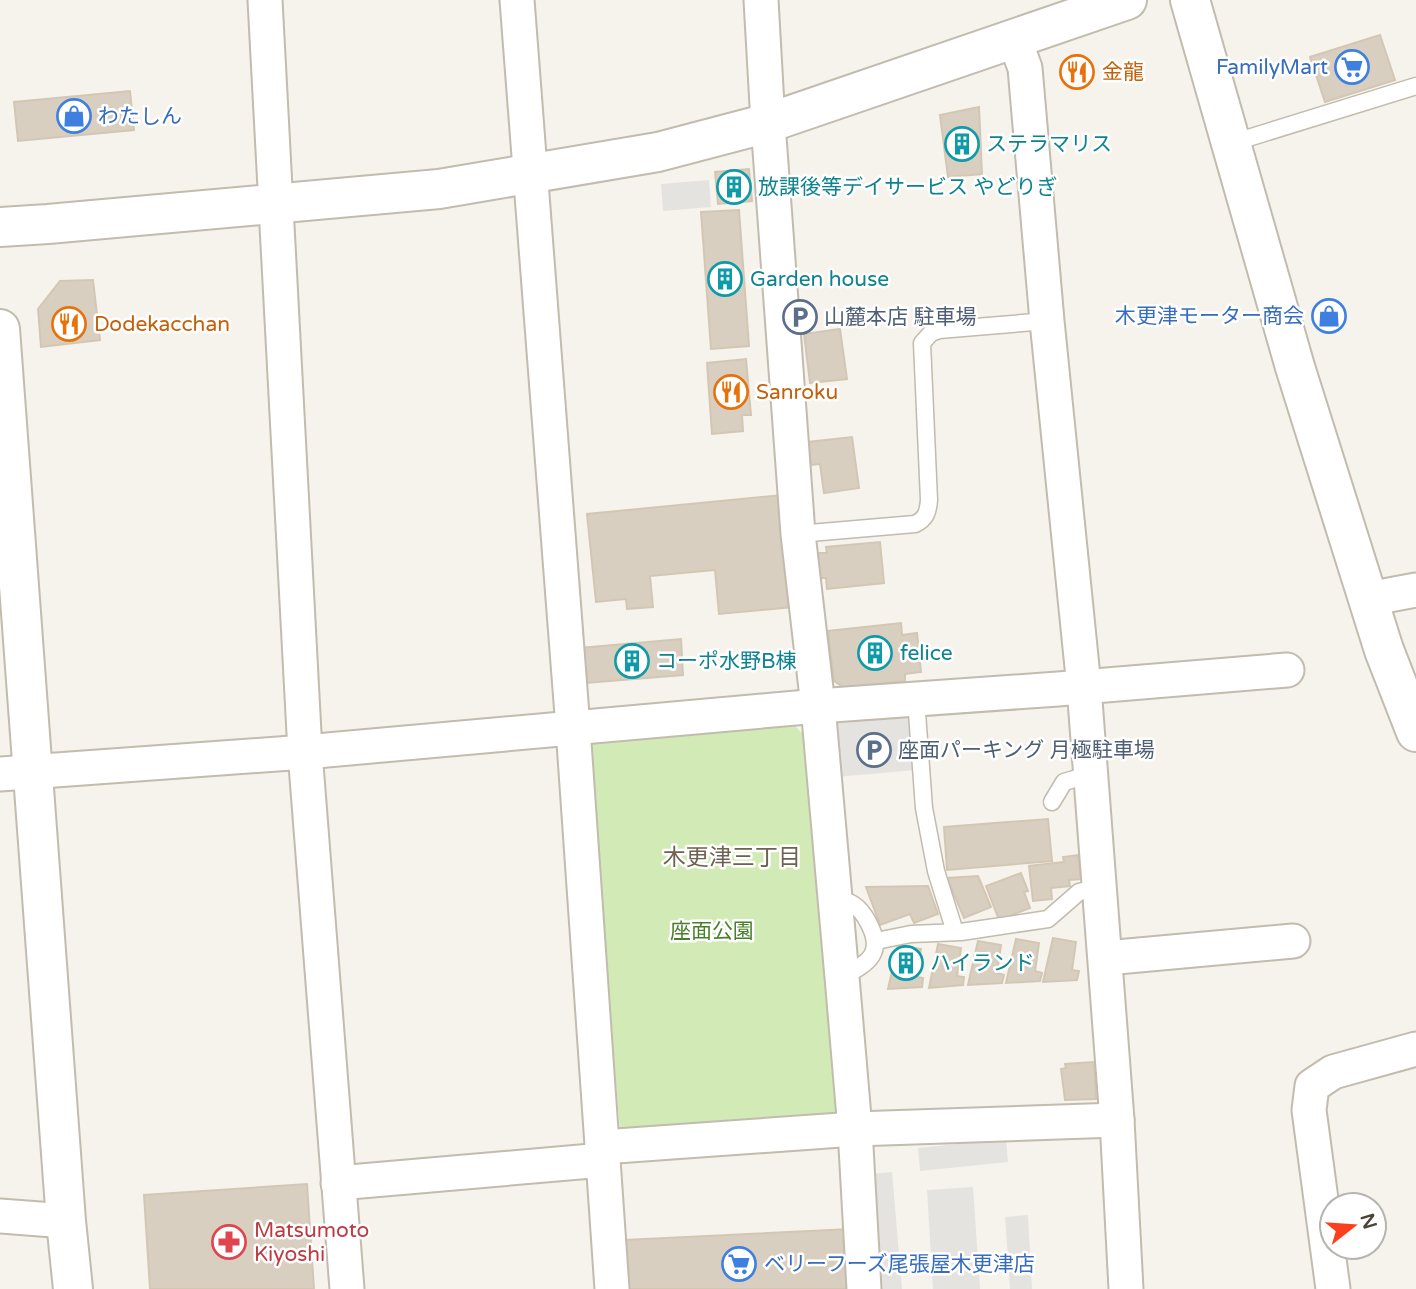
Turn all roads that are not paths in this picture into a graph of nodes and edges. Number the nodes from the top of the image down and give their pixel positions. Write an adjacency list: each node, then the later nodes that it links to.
1 (265, 0): 11 (street)
2 (516, 0): 10 (street)
3 (761, 0): 8 (street)
4 (1127, 0): 6 (street)
5 (1190, 0): 9 (street)
6 (1014, 38): 8 (street); 13 (street)
7 (1416, 86): 9 (lane)
8 (768, 123): 10 (street); 15 (street)
9 (1232, 143): 17 (street)
10 (530, 173): 11 (street); 22 (street)
11 (276, 204): 12 (street); 24 (street)
12 (0, 227)
13 (1047, 321): 15 (lane); 19 (street)
14 (0, 329): 25 (street)
15 (798, 534): 21 (street)
16 (1416, 590): 17 (street)
17 (1368, 599): 23 (street)
18 (1287, 670): 19 (street)
19 (1084, 687): 20 (street); 26 (street)
20 (916, 699): 21 (street); 30 (lane)
21 (818, 706): 22 (street); 29 (street)
22 (573, 728): 24 (street); 38 (street)
23 (1416, 732)
24 (305, 752): 25 (street); 39 (street)
25 (17, 773): 41 (street)
26 (1091, 774): 27 (lane); 28 (street)
27 (1052, 802)
28 (1100, 887): 30 (lane); 33 (street)
29 (833, 897): 31 (lane); 34 (street)
30 (956, 932): 31 (lane)
31 (876, 940): 34 (lane)
32 (1293, 941): 33 (street)
33 (1106, 958): 36 (street)
34 (842, 976): 37 (street)
35 (1416, 1049): 47 (street)
36 (1117, 1120): 37 (street); 46 (street)
37 (855, 1129): 38 (street); 45 (street)
38 (602, 1154): 39 (street); 44 (street)
39 (338, 1183): 43 (street)
40 (0, 1216): 41 (street)
41 (66, 1221): 42 (street)
42 (73, 1289)
43 (347, 1289)
44 (612, 1289)
45 (864, 1289)
46 (1126, 1289)
47 (1333, 1289)

